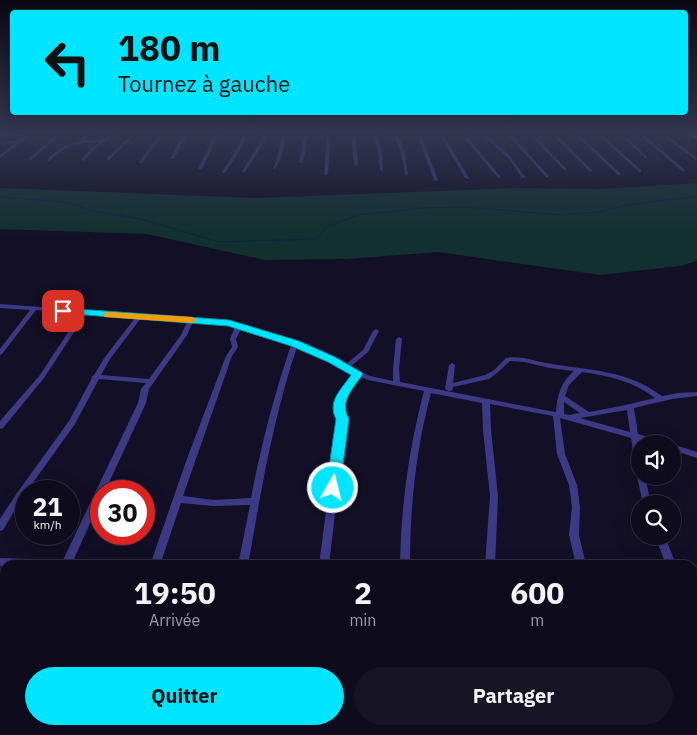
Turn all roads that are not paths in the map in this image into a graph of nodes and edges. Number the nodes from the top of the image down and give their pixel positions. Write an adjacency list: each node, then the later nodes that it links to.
1 (201, 166): 17 (street)
2 (228, 166): 24 (street)
3 (247, 166): 19 (street)
4 (327, 166): 25 (street)
5 (382, 166): 20 (street)
6 (406, 166): 26 (street)
7 (431, 166): 32 (street)
8 (460, 166): 31 (street)
9 (490, 166): 30 (street)
10 (516, 166): 28 (street)
11 (538, 166): 29 (street)
12 (562, 166): 18 (street)
13 (586, 166): 22 (street)
14 (611, 166): 27 (street)
15 (635, 166): 23 (street)
16 (678, 166): 21 (street)
17 (200, 169)
18 (565, 169)
19 (244, 170)
20 (382, 170)
21 (682, 170)
22 (591, 171)
23 (640, 171)
24 (224, 172)
25 (326, 174)
26 (407, 174)
27 (619, 174)
28 (523, 176)
29 (547, 176)
30 (499, 177)
31 (467, 178)
32 (436, 180)
33 (0, 306): 34 (street)
34 (34, 309): 35 (street); 42 (street)
35 (84, 313): 36 (street); 60 (street)
36 (139, 317): 37 (street); 47 (street)
37 (191, 320): 38 (street); 48 (street)
38 (239, 325): 41 (street); 65 (street)
39 (376, 331): 44 (street)
40 (399, 339): 49 (street)
41 (295, 344): 44 (street); 66 (street)
42 (0, 353)
43 (452, 365): 50 (street)
44 (346, 367): 46 (street)
45 (580, 370): 50 (street); 54 (street); 55 (street)
46 (357, 374): 49 (street); 72 (street)
47 (95, 377): 48 (street); 67 (street)
48 (151, 381): 69 (street)
49 (397, 384): 51 (street)
50 (449, 386): 52 (street)
51 (428, 390): 52 (street); 73 (street)
52 (449, 394): 56 (street)
53 (697, 394): 55 (street)
54 (561, 396): 58 (street); 59 (street)
55 (660, 398): 57 (street)
56 (486, 402): 59 (street); 74 (street)
57 (630, 406): 58 (street); 61 (street)
58 (587, 414): 59 (street)
59 (561, 415): 61 (street); 75 (street)
60 (0, 426)
61 (634, 434): 62 (street)
62 (637, 435)
63 (681, 450): 64 (street)
64 (697, 455)
65 (179, 498): 66 (street); 70 (street)
66 (255, 501): 71 (street)
67 (0, 527)
68 (663, 545): 76 (street)
69 (68, 560)
70 (158, 560)
71 (244, 560)
72 (325, 560)
73 (405, 560)
74 (490, 560)
75 (580, 560)
76 (669, 560)

